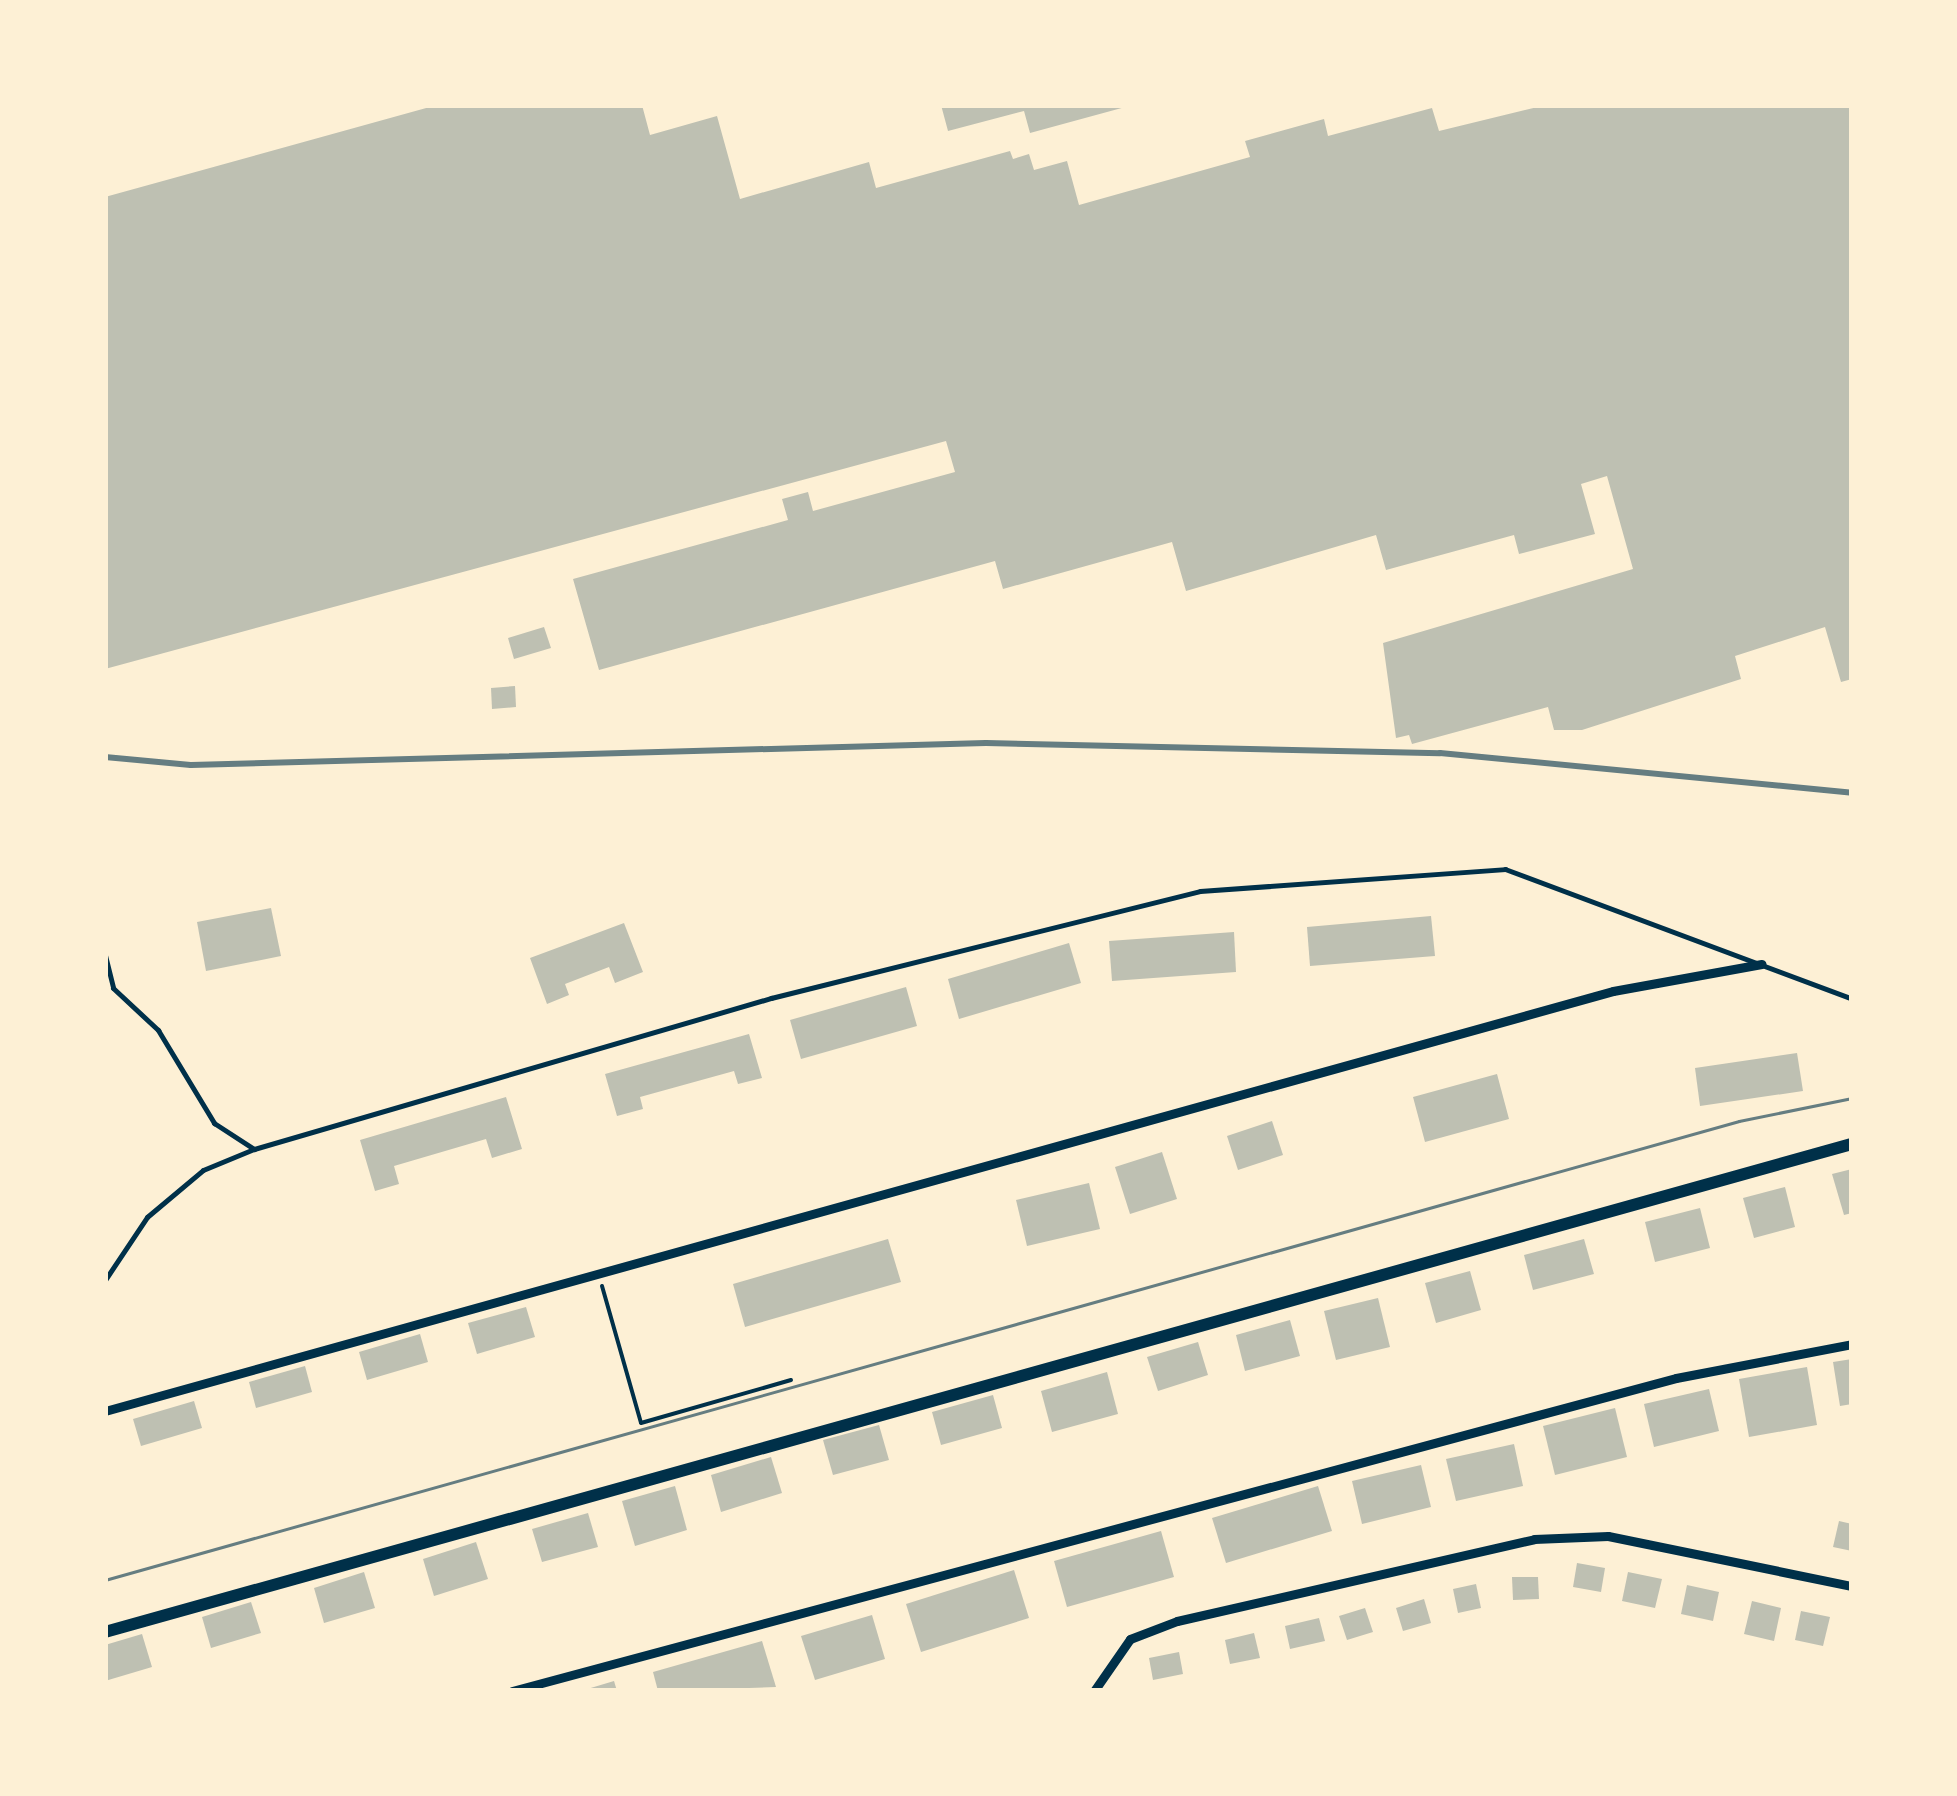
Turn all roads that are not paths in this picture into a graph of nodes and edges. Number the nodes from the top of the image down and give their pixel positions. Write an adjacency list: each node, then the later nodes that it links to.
1 (105, 955): 5 (lane)
2 (1762, 964): 3 (lane); 5 (lane); 8 (street)
3 (1852, 1000)
4 (1852, 1144): 10 (main road)
5 (254, 1149): 6 (lane)
6 (105, 1280)
7 (1852, 1344): 11 (street)
8 (105, 1411)
9 (1852, 1586): 12 (street)
10 (105, 1632)
11 (512, 1691)
12 (1094, 1691)

